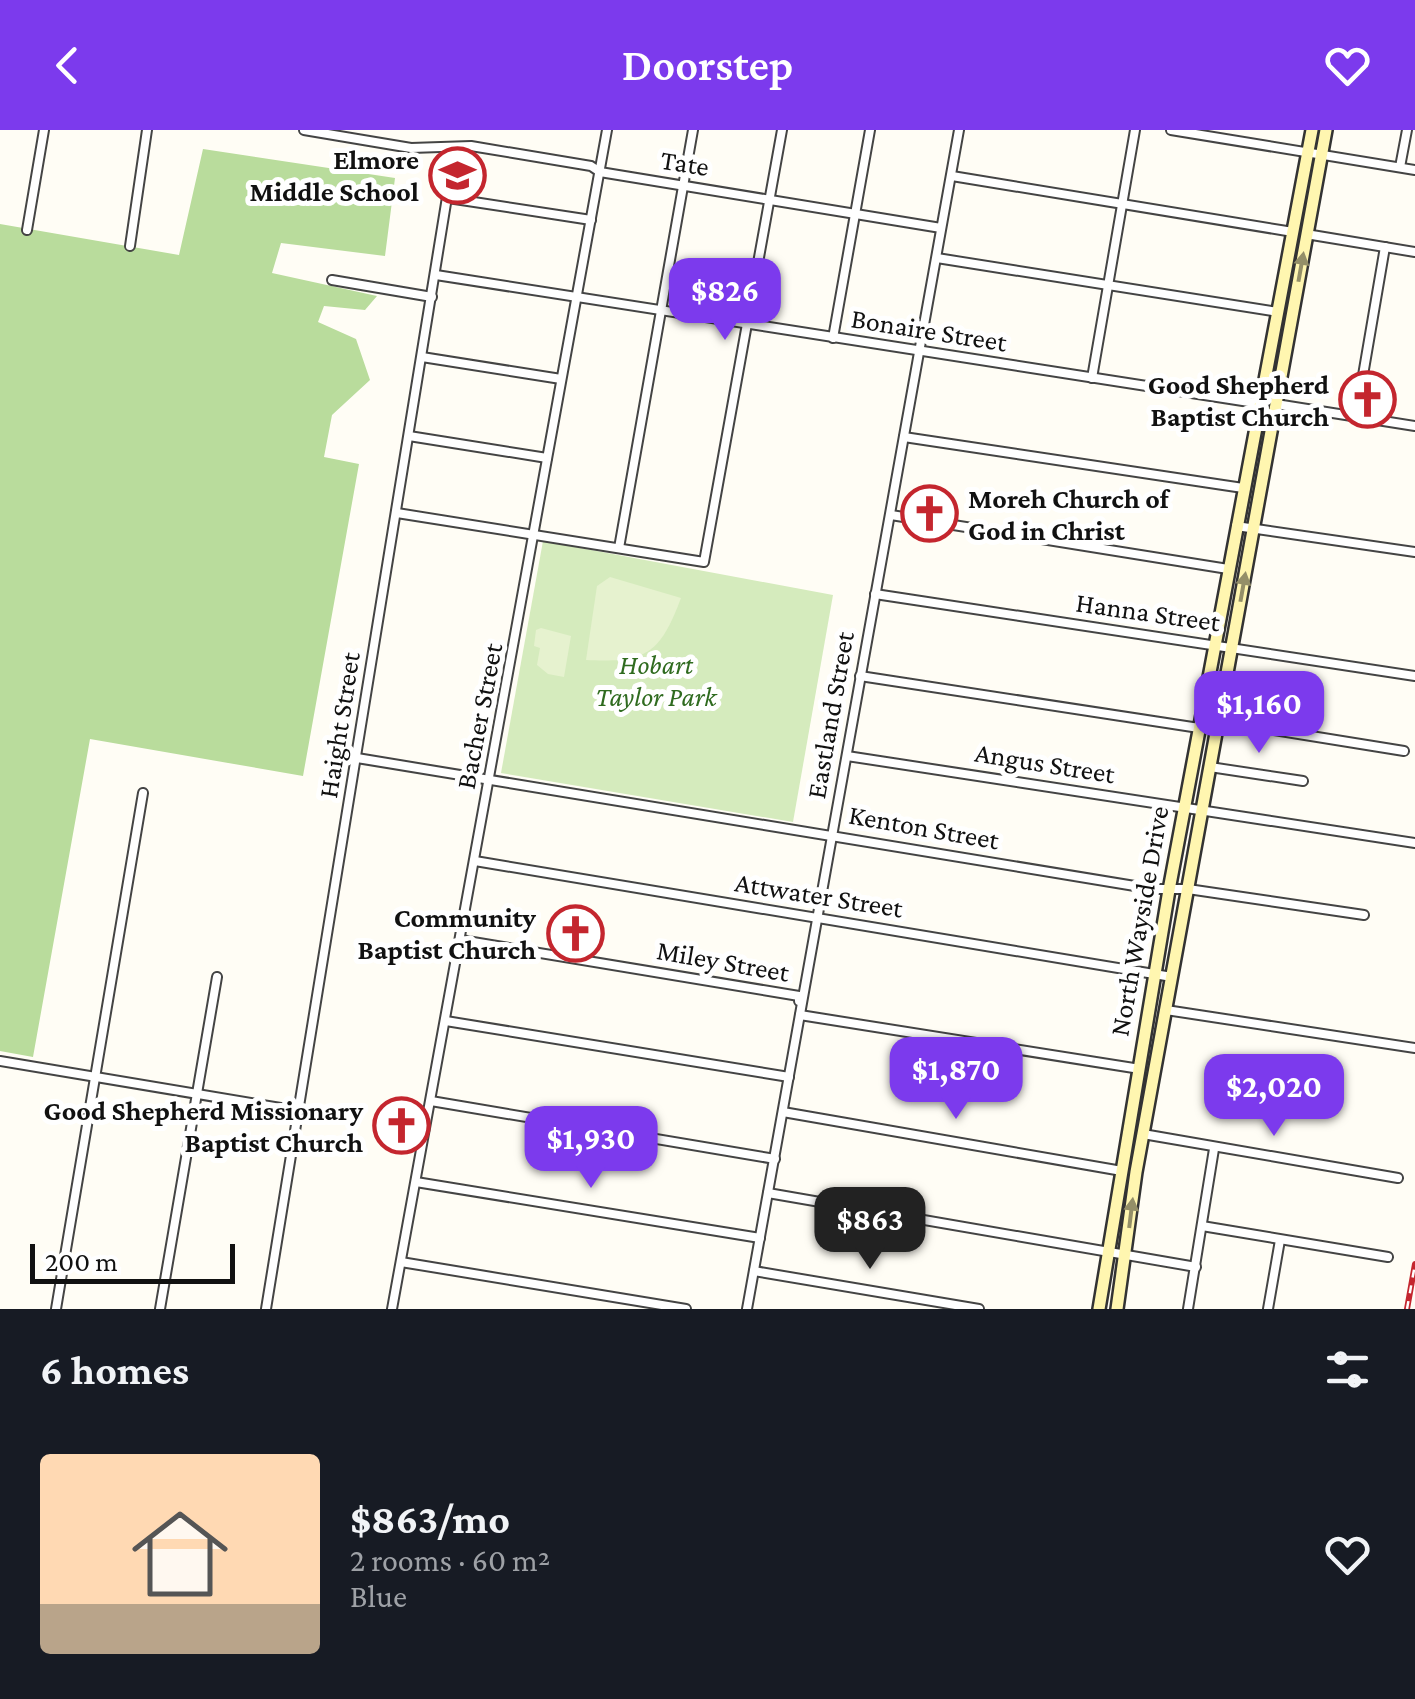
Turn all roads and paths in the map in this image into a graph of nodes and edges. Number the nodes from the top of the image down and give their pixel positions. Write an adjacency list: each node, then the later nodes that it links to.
1 (44, 130): 28 (street)
2 (147, 130): 31 (street)
3 (304, 130): 14 (street, Tate)
4 (607, 130): 19 (street, Bacher Street)
5 (693, 130): 21 (street)
6 (782, 130): 23 (street)
7 (870, 130): 25 (street)
8 (959, 130): 20 (street, Eastland Street)
9 (1135, 130): 24 (street)
10 (1171, 130): 15 (street)
11 (1312, 130): 15 (main road, North Wayside Drive)
12 (1326, 130): 16 (main road, North Wayside Drive)
13 (1407, 130): 17 (street)
14 (455, 148): 19 (street, Tate); 22 (street, Haight Street)
15 (1308, 154): 16 (street); 29 (main road, North Wayside Drive)
16 (1322, 156): 17 (street); 30 (main road, North Wayside Drive)
17 (1400, 167): 18 (street)
18 (1415, 170)
19 (600, 172): 21 (street, Tate); 26 (street, Bacher Street)
20 (952, 176): 24 (street); 27 (street, Eastland Street)
21 (684, 186): 23 (street, Tate); 40 (street)
22 (448, 198): 26 (street); 35 (street, Haight Street)
23 (770, 200): 25 (street, Tate); 43 (street)
24 (1122, 205): 29 (street); 37 (street)
25 (855, 214): 27 (street, Tate); 44 (street)
26 (591, 220): 39 (street, Bacher Street)
27 (942, 228): 34 (street, Eastland Street)
28 (27, 230)
29 (1292, 232): 30 (street); 41 (main road, North Wayside Drive)
30 (1307, 234): 32 (street); 42 (main road, North Wayside Drive, one-way to 30)
31 (130, 246)
32 (1385, 246): 33 (street); 51 (street)
33 (1415, 252)
34 (937, 258): 37 (street); 45 (street, Eastland Street)
35 (436, 276): 38 (street, Haight Street); 39 (street, Bonaire Street)
36 (332, 280): 38 (street)
37 (1108, 284): 41 (street); 47 (street)
38 (432, 297): 46 (street, Haight Street)
39 (576, 297): 40 (street, Bonaire Street); 48 (street, Bacher Street)
40 (662, 312): 43 (street, Bonaire Street); 62 (street)
41 (1275, 312): 42 (street); 49 (main road, North Wayside Drive)
42 (1293, 314): 50 (main road, North Wayside Drive)
43 (747, 325): 44 (street, Bonaire Street); 62 (street)
44 (834, 338): 45 (street, Bonaire Street)
45 (919, 352): 47 (street, Bonaire Street); 54 (street, Eastland Street)
46 (422, 356): 48 (street); 53 (street, Haight Street)
47 (1092, 378): 49 (street, Bonaire Street)
48 (561, 379): 55 (street, Bacher Street)
49 (1259, 404): 50 (street, Bonaire Street); 56 (main road, North Wayside Drive)
50 (1276, 404): 51 (street, Bonaire Street); 60 (main road, North Wayside Drive)
51 (1356, 416): 52 (street, Bonaire Street)
52 (1415, 426)
53 (409, 436): 55 (street); 57 (street, Haight Street)
54 (904, 437): 56 (street); 58 (street, Eastland Street)
55 (547, 458): 61 (street, Bacher Street)
56 (1243, 488): 59 (main road, North Wayside Drive)
57 (397, 513): 61 (street); 74 (street, Haight Street)
58 (890, 515): 64 (street); 65 (street, Eastland Street)
59 (1236, 526): 60 (street); 64 (main road, North Wayside Drive)
60 (1254, 528): 63 (street); 66 (main road, North Wayside Drive, one-way to 60)
61 (534, 534): 62 (street); 76 (street, Bacher Street)
62 (619, 548)
63 (1415, 552)
64 (1228, 569): 67 (main road, North Wayside Drive)
65 (875, 594): 67 (street, Hanna Street); 68 (street, Eastland Street)
66 (1232, 646): 67 (street, Hanna Street); 69 (street, Hanna Street); 70 (main road, North Wayside Drive)
67 (1214, 648): 71 (main road, North Wayside Drive)
68 (860, 676): 71 (street); 73 (street, Eastland Street)
69 (1415, 676)
70 (1218, 721): 71 (street); 72 (street); 75 (main road, North Wayside Drive)
71 (1199, 728): 79 (main road, North Wayside Drive)
72 (1404, 752)
73 (846, 756): 79 (street, Angus Street); 81 (street, Eastland Street)
74 (357, 758): 76 (street, Kenton Street); 103 (street, Haight Street)
75 (1210, 767): 77 (street); 80 (main road, North Wayside Drive)
76 (490, 780): 81 (street, Kenton Street); 83 (street, Bacher Street)
77 (1303, 782)
78 (143, 793): 99 (street)
79 (1185, 808): 80 (street, Angus Street); 85 (main road, North Wayside Drive)
80 (1202, 810): 82 (street, Angus Street); 84 (main road, North Wayside Drive)
81 (832, 834): 85 (street, Kenton Street); 87 (street, Eastland Street)
82 (1415, 844)
83 (475, 861): 87 (street, Attwater Street); 88 (street, Bacher Street)
84 (1188, 889): 85 (street, Kenton Street); 86 (street, Kenton Street); 91 (main road, North Wayside Drive)
85 (1169, 890): 89 (main road, North Wayside Drive)
86 (1364, 915)
87 (817, 917): 89 (street, Attwater Street); 93 (street, Eastland Street)
88 (460, 940): 93 (street, Miley Street); 94 (street, Bacher Street)
89 (1155, 974): 91 (street, Attwater Street); 97 (main road, North Wayside Drive)
90 (217, 976): 101 (street)
91 (1172, 977): 92 (main road, North Wayside Drive)
92 (1166, 1010): 95 (street); 98 (main road, North Wayside Drive)
93 (800, 1016): 97 (street, Miley Street); 100 (street, Eastland Street)
94 (446, 1022): 100 (street); 102 (street, Bacher Street)
95 (1415, 1048)
96 (0, 1061): 99 (street)
97 (1138, 1068): 98 (street, Miley Street); 105 (main road, North Wayside Drive)
98 (1154, 1071): 106 (main road, North Wayside Drive)
99 (95, 1076): 101 (street); 122 (street)
100 (789, 1077): 104 (street, Eastland Street)
101 (196, 1094): 103 (street); 123 (street)
102 (431, 1101): 108 (street); 111 (street, Bacher Street)
103 (299, 1111): 124 (street, Haight Street)
104 (783, 1112): 108 (street, Eastland Street); 109 (street)
105 (1126, 1131): 106 (main road); 109 (main road, North Wayside Drive)
106 (1143, 1134): 107 (street); 117 (main road, North Wayside Drive, one-way to 106)
107 (1214, 1148): 110 (street); 113 (street)
108 (774, 1159): 112 (street, Eastland Street)
109 (1122, 1171): 116 (main road, North Wayside Drive)
110 (1398, 1178)
111 (416, 1182): 114 (street); 119 (street, Bacher Street)
112 (768, 1193): 114 (street, Eastland Street); 116 (street)
113 (1202, 1226): 115 (street); 120 (street)
114 (760, 1238): 121 (street, Eastland Street)
115 (1280, 1240): 118 (street); 132 (street)
116 (1110, 1251): 117 (street); 129 (main road, North Wayside Drive)
117 (1127, 1254): 120 (street); 130 (main road, North Wayside Drive)
118 (1388, 1257)
119 (401, 1262): 125 (street, Bacher Street); 126 (street)
120 (1196, 1267): 131 (street)
121 (754, 1272): 127 (street, Eastland Street); 128 (street)
122 (56, 1309)
123 (160, 1309)
124 (266, 1309)
125 (392, 1309)
126 (686, 1309)
127 (747, 1309)
128 (979, 1309)
129 (1099, 1309)
130 (1117, 1309)
131 (1188, 1309)
132 (1268, 1309)

